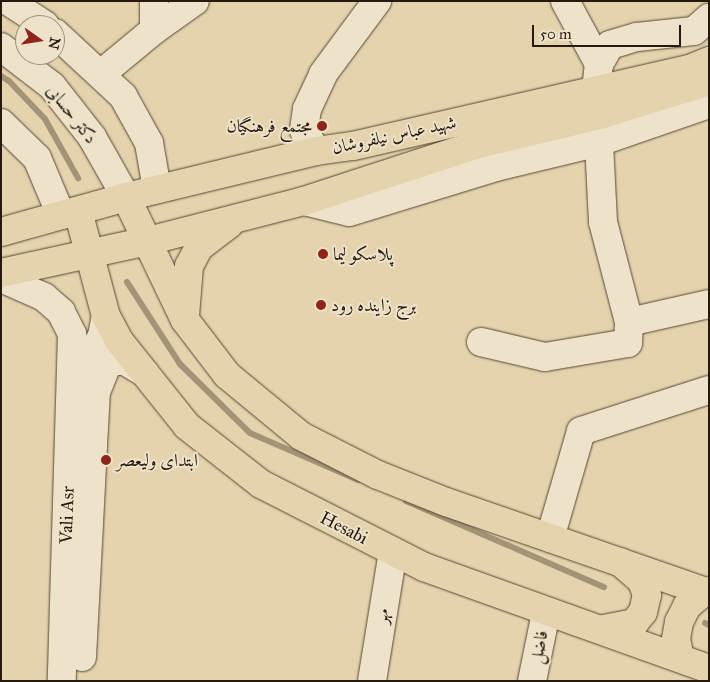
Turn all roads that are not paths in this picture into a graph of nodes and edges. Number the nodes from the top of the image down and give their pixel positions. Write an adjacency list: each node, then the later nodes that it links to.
1 (8, 1): 6 (street)
2 (154, 1): 8 (street)
3 (195, 1): 8 (street)
4 (377, 1): 20 (street)
5 (565, 1): 12 (street)
6 (30, 15)
7 (709, 18): 12 (street)
8 (154, 30): 13 (street)
9 (65, 42): 13 (street)
10 (1, 47): 23 (street, دکتر حسابی)
11 (709, 60): 15 (main road, شهید عباس نیلفروشان)
12 (599, 64): 15 (street)
13 (101, 74): 22 (street)
14 (709, 81): 21 (main road, شهید عباس نیلفروشان)
15 (596, 90): 19 (main road, شهید عباس نیلفروشان)
16 (709, 104): 18 (street)
17 (1, 123): 25 (street)
18 (600, 142): 24 (street); 35 (street)
19 (353, 146): 20 (main road, شهید عباس نیلفروشان); 21 (main road)
20 (316, 151): 22 (main road, شهید عباس نیلفروشان)
21 (356, 185): 24 (main road, شهید عباس نیلفروشان)
22 (157, 189): 23 (main road, شهید عباس نیلفروشان)
23 (126, 197): 25 (main road, شهید عباس نیلفروشان); 28 (main road)
24 (304, 200): 26 (main road, شهید عباس نیلفروشان)
25 (70, 213): 27 (main road, شهید عباس نیلفروشان); 29 (main road, Hesabi)
26 (236, 218): 28 (main road, شهید عباس نیلفروشان); 34 (main road)
27 (1, 232)
28 (148, 241): 29 (main road, شهید عباس نیلفروشان); 34 (main road)
29 (89, 252): 30 (main road, شهید عباس نیلفروشان); 33 (main road, Hesabi)
30 (1, 273)
31 (1, 278): 39 (street, Vali Asr)
32 (709, 304): 35 (street)
33 (106, 316): 37 (main road, Hesabi); 39 (street)
34 (185, 320): 40 (main road)
35 (629, 322): 36 (street)
36 (482, 342)
37 (145, 373): 39 (street); 41 (main road, Hesabi)
38 (709, 390): 40 (street)
39 (84, 394): 48 (street, Vali Asr); 49 (street, Vali Asr)
40 (550, 538): 42 (main road)
41 (392, 552): 44 (main road, Hesabi); 50 (street, مهر)
42 (616, 559): 43 (main road); 45 (main road)
43 (707, 592): 46 (main road)
44 (546, 613): 45 (main road, Hesabi); 51 (street, فاضل)
45 (604, 629): 46 (main road, Hesabi)
46 (680, 658): 47 (main road, Hesabi)
47 (707, 672)
48 (62, 681)
49 (80, 681)
50 (372, 681)
51 (532, 681)

